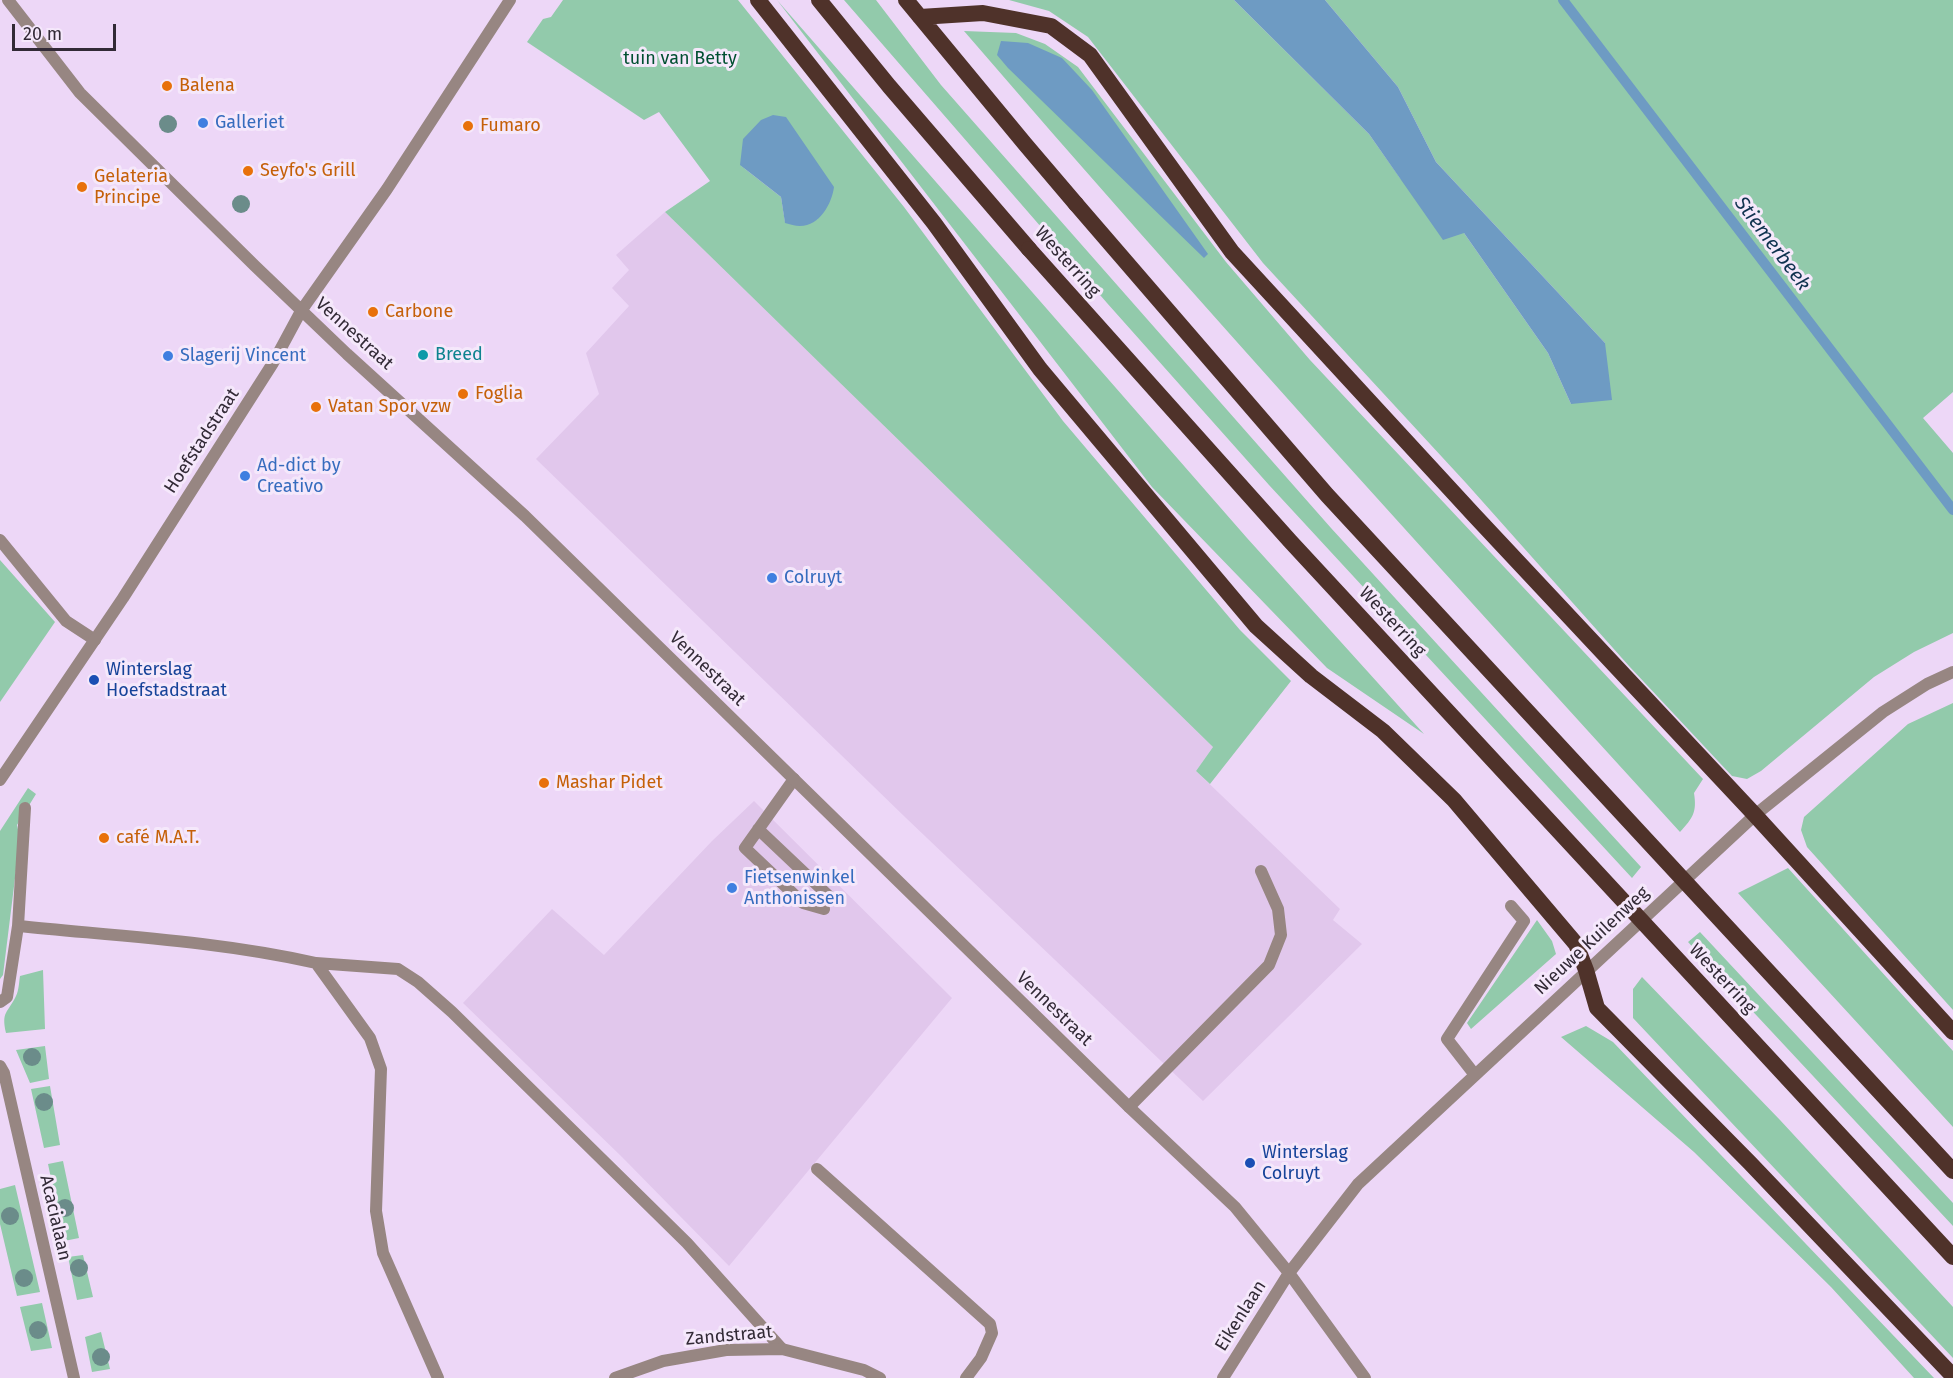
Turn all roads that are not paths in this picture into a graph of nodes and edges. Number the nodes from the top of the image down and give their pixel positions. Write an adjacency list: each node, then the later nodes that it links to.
1 (8, 0): 7 (street, Vennestraat)
2 (510, 0): 7 (street, Hoefstadstraat)
3 (758, 0): 20 (highway)
4 (819, 0): 28 (highway, Westerring, bridge)
5 (906, 0): 6 (highway)
6 (920, 17): 14 (highway); 27 (highway, bridge)
7 (301, 311): 9 (street, Hoefstadstraat); 11 (street, Vennestraat)
8 (0, 540): 9 (street)
9 (95, 640): 12 (street, Hoefstadstraat)
10 (1953, 672): 14 (street, Nieuwe Kuilenweg)
11 (794, 779): 15 (street); 25 (street, Vennestraat)
12 (0, 780)
13 (25, 808): 18 (street)
14 (1755, 815): 20 (street, Nieuwe Kuilenweg); 22 (highway)
15 (758, 830): 15 (street)
16 (1261, 871): 25 (street)
17 (1511, 906): 24 (street)
18 (18, 926): 19 (street); 21 (street)
19 (316, 963): 30 (street); 34 (street)
20 (1587, 970): 24 (street, Nieuwe Kuilenweg); 32 (highway)
21 (0, 1002)
22 (1953, 1032)
23 (0, 1066): 33 (street, Acacialaan)
24 (1475, 1075): 29 (street, Nieuwe Kuilenweg)
25 (1129, 1107): 29 (street, Vennestraat)
26 (817, 1169): 37 (street)
27 (1953, 1171)
28 (1953, 1257)
29 (1289, 1273): 38 (street, Eikenlaan); 39 (street, Vennestraat)
30 (782, 1349): 31 (street, Zandstraat); 35 (street, Zandstraat)
31 (861, 1374): 36 (street, Zandstraat)
32 (1953, 1376)
33 (74, 1378)
34 (438, 1378)
35 (615, 1378)
36 (880, 1378)
37 (966, 1378)
38 (1223, 1378)
39 (1365, 1378)

